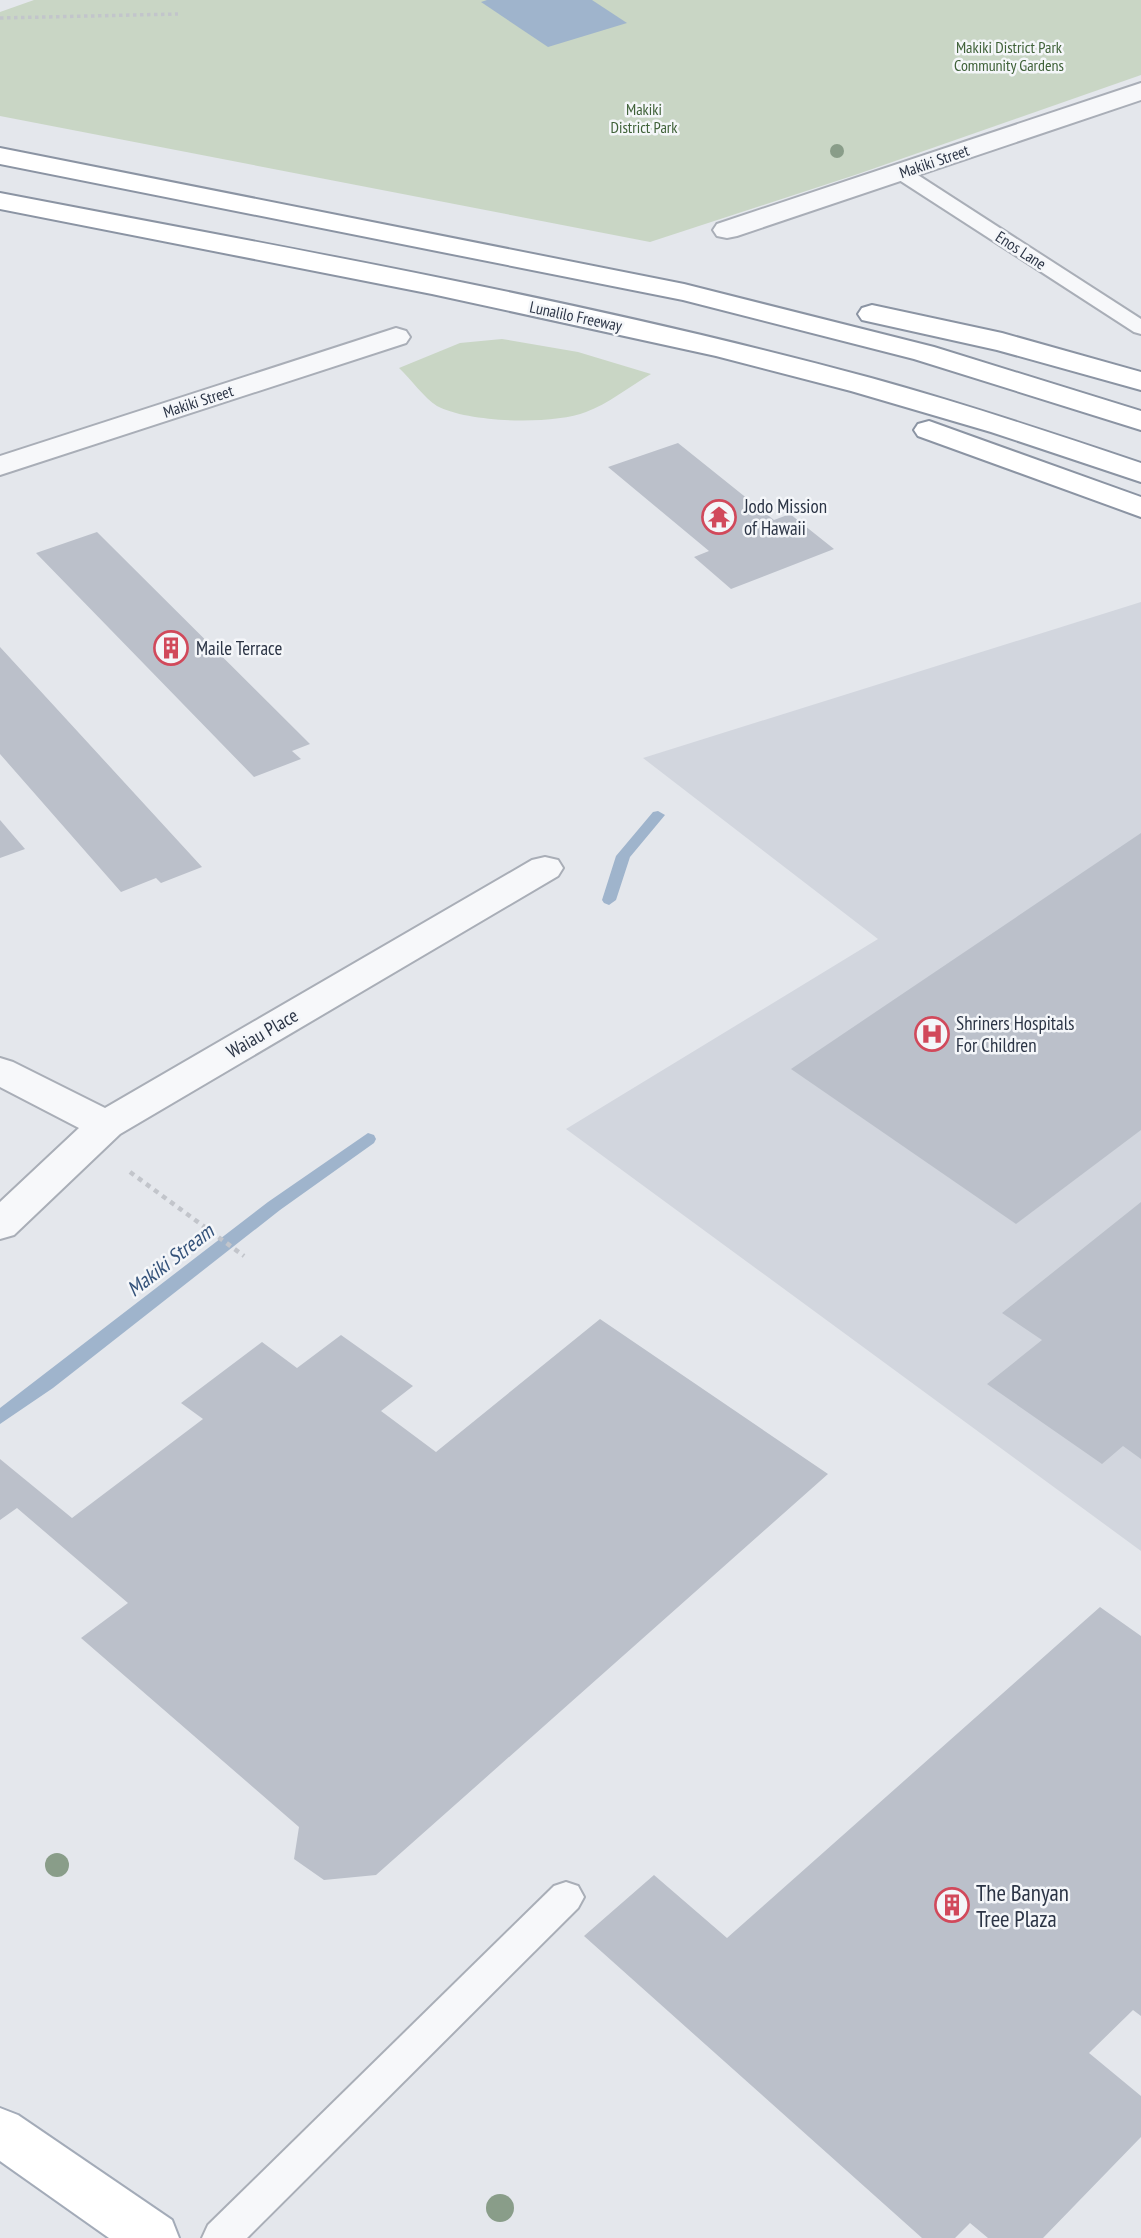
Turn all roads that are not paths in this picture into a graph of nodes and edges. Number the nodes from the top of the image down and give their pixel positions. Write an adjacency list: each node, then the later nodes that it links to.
1 (1141, 91): 3 (street, Makiki Street)
2 (0, 156): 6 (main road)
3 (900, 172): 5 (street, Makiki Street); 8 (lane, Enos Lane)
4 (0, 201): 7 (main road, Lunalilo Freeway)
5 (727, 230)
6 (572, 268): 10 (main road); 11 (main road)
7 (619, 324): 13 (main road, Lunalilo Freeway); 14 (main road)
8 (1141, 328)
9 (396, 337): 12 (street, Makiki Street)
10 (1141, 381)
11 (1141, 421)
12 (0, 466)
13 (1141, 473)
14 (1141, 508)
15 (545, 868): 17 (street, Waiau Place)
16 (0, 1071): 17 (street)
17 (106, 1125): 18 (street, Waiau Place)
18 (0, 1225)
19 (566, 1897): 22 (lane)
20 (0, 2132): 21 (main road)
21 (153, 2238)
22 (221, 2238)

